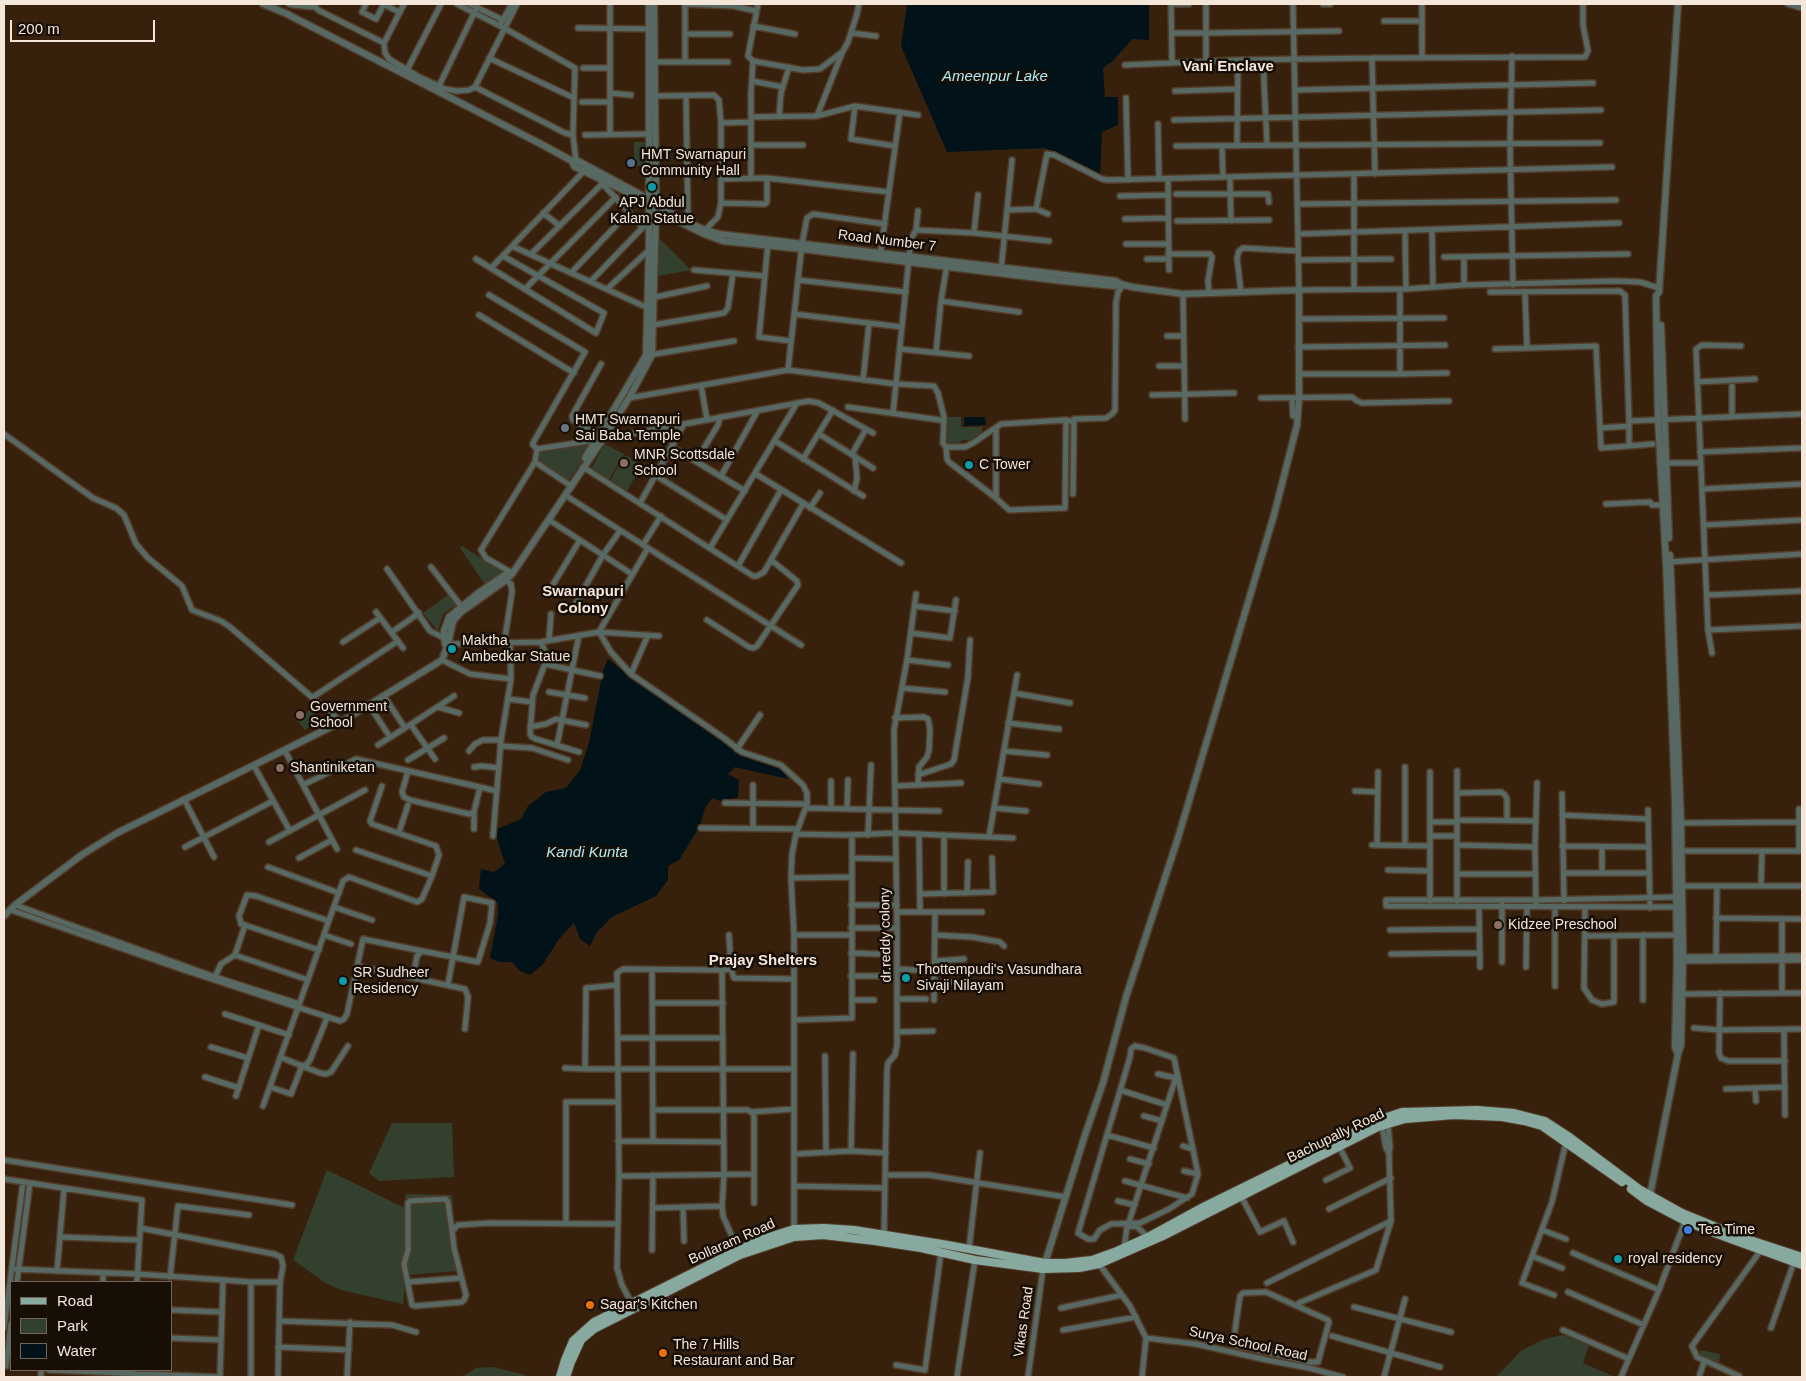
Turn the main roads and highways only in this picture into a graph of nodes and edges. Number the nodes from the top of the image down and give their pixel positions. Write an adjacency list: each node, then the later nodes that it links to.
1 (1175, 1226): 2 (main road, Bachupally Road); 3 (main road, Bachupally Road); 4 (main road, Bachupally Road); 4 (main road, Bachupally Road)
2 (1802, 1257)
3 (1798, 1264)
4 (1044, 1266): 5 (main road, Bollaram Road); 5 (main road, Bollaram Road)
5 (688, 1278): 6 (main road, Bollaram Road); 7 (main road, Bollaram Road)
6 (560, 1377)
7 (566, 1377)

